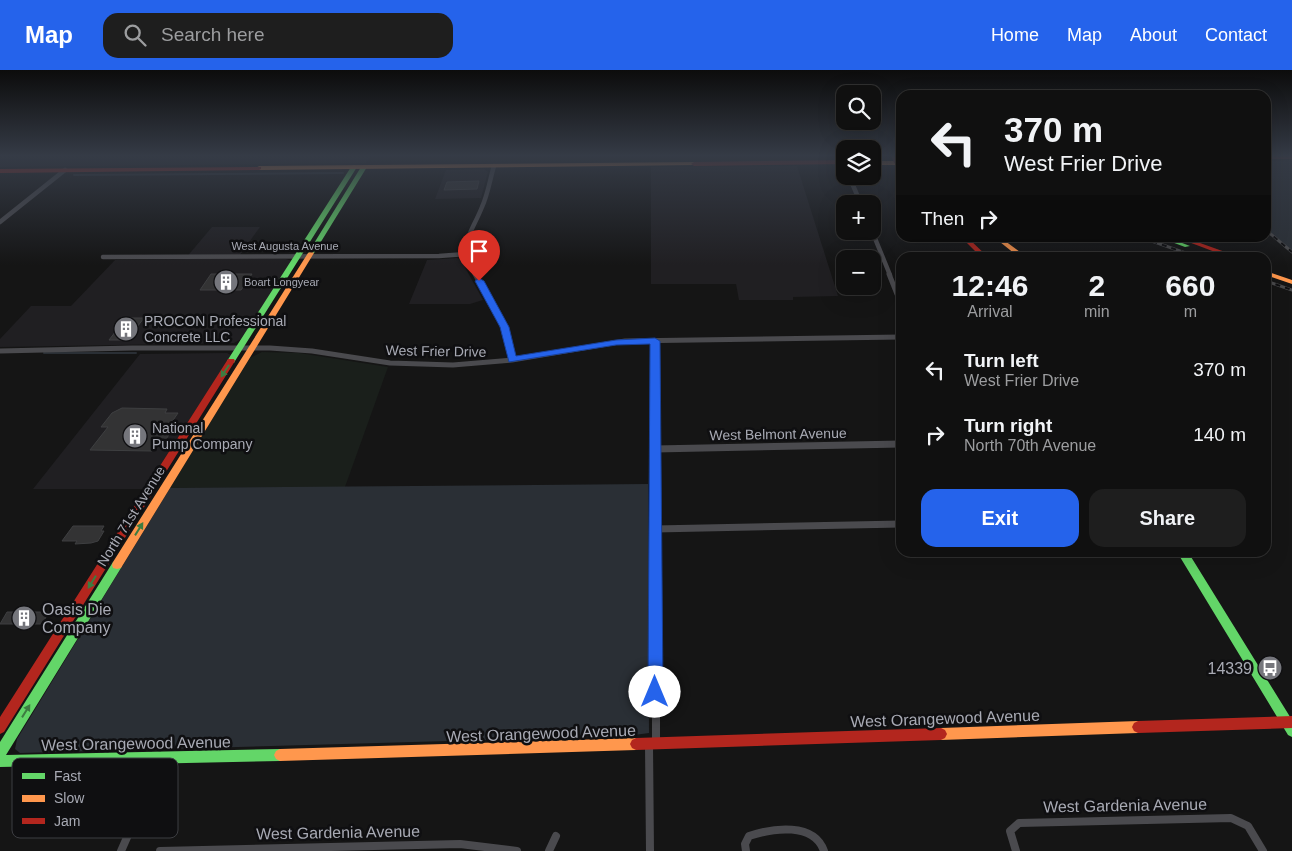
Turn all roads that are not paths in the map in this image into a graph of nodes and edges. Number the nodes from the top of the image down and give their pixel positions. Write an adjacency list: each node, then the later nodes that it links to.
1 (37, 192): 5 (street)
2 (338, 192): 18 (main road, North 71st Avenue)
3 (348, 192): 19 (main road, North 71st Avenue)
4 (487, 192): 17 (street)
5 (0, 222)
6 (876, 240): 25 (street)
7 (961, 242): 12 (main road)
8 (969, 242): 13 (main road)
9 (1003, 242): 14 (main road)
10 (1175, 242): 15 (main road)
11 (1193, 242): 16 (main road)
12 (971, 252)
13 (980, 252)
14 (1017, 252)
15 (1204, 252)
16 (1222, 252)
17 (466, 254): 19 (street, West Augusta Avenue); 33 (street)
18 (299, 256): 19 (street, West Augusta Avenue); 20 (street, West Augusta Avenue); 26 (main road, North 71st Avenue)
19 (308, 256): 27 (main road, North 71st Avenue)
20 (103, 257)
21 (1271, 269): 23 (main road)
22 (1271, 275): 24 (main road)
23 (1292, 276)
24 (1292, 282)
25 (896, 291)
26 (266, 307): 27 (main road); 30 (main road, North 71st Avenue)
27 (277, 307): 31 (main road, North 71st Avenue)
28 (896, 337): 29 (street, West Frier Drive)
29 (655, 341): 33 (street, West Frier Drive); 37 (street)
30 (240, 347): 31 (street, West Frier Drive); 32 (street, West Frier Drive); 34 (main road, North 71st Avenue, one-way to 34)
31 (252, 347): 33 (street, West Frier Drive); 35 (main road, North 71st Avenue)
32 (0, 351)
33 (512, 360)
34 (201, 409): 35 (main road); 42 (main road, North 71st Avenue, one-way to 42)
35 (213, 409): 45 (main road, North 71st Avenue, one-way to 35)
36 (896, 444): 37 (street, West Belmont Avenue)
37 (655, 449): 39 (street)
38 (896, 524): 39 (street)
39 (655, 529): 44 (street)
40 (1185, 557): 41 (main road)
41 (1289, 722): 43 (main road); 44 (main road, West Orangewood Avenue)
42 (0, 728)
43 (1292, 731)
44 (652, 745): 46 (main road, West Orangewood Avenue); 55 (street)
45 (0, 753)
46 (162, 758)
47 (556, 836): 54 (street)
48 (127, 838): 51 (street)
49 (459, 848): 50 (street, West Gardenia Avenue); 53 (street, West Gardenia Avenue)
50 (299, 849): 52 (street, West Gardenia Avenue)
51 (121, 851)
52 (160, 851)
53 (517, 851)
54 (549, 851)
55 (650, 851)
56 (746, 851): 57 (street)
57 (824, 851)
58 (1016, 851): 59 (street, West Gardenia Avenue)
59 (1263, 851)

